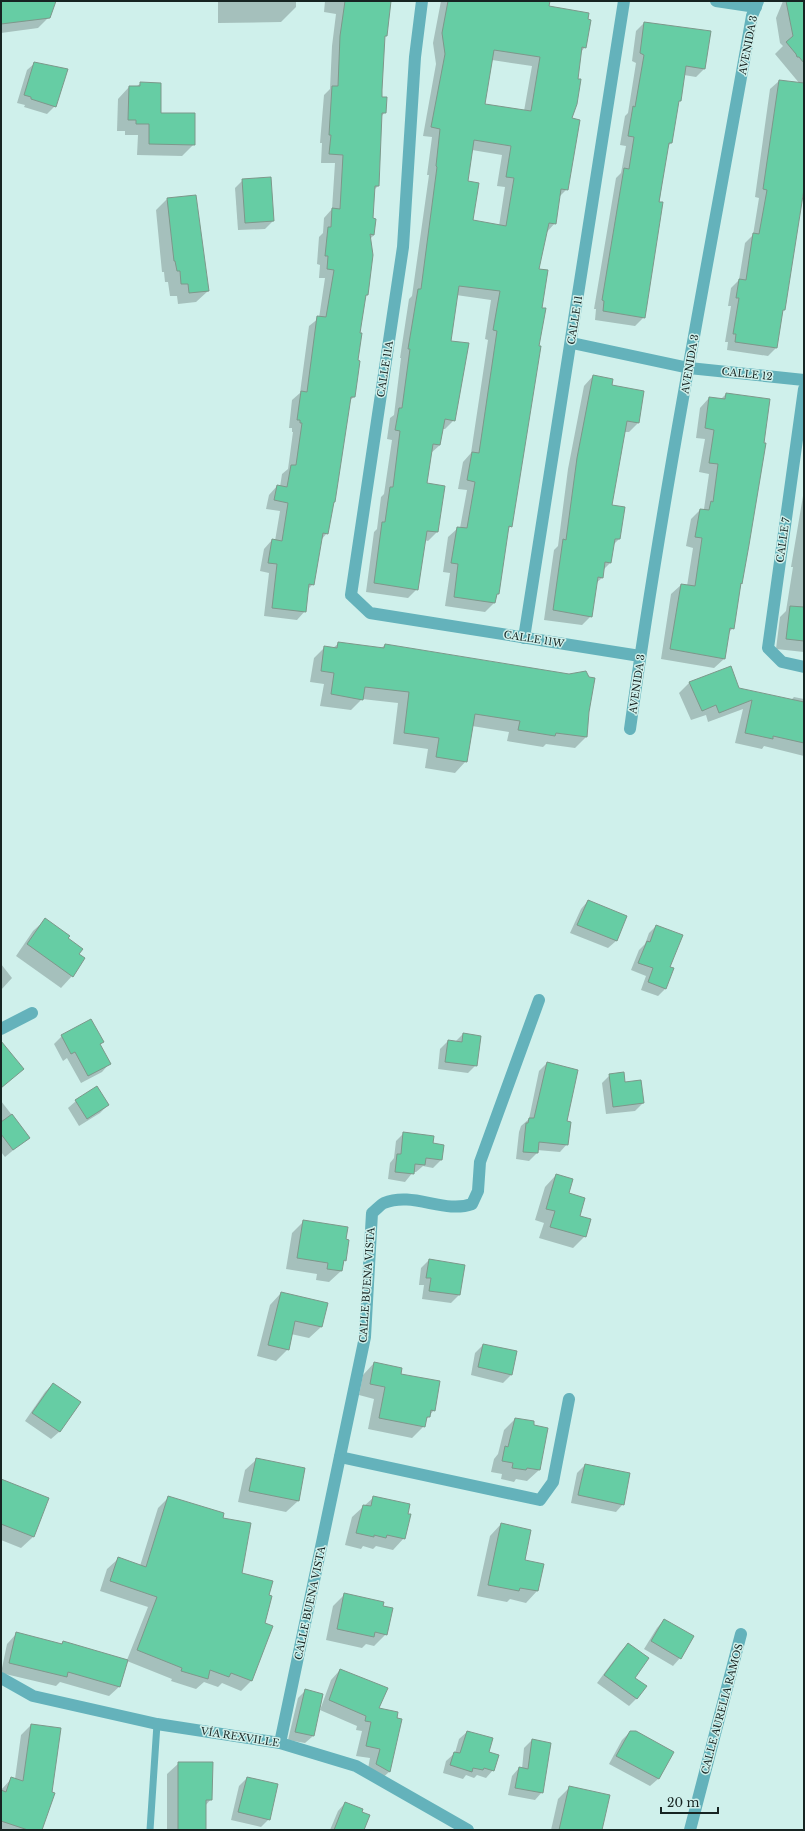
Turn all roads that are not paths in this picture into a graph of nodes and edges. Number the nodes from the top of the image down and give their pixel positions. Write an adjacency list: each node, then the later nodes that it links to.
1 (422, 1): 9 (street, CALLE 11A)
2 (624, 1): 5 (street, CALLE 11)
3 (716, 1): 4 (street)
4 (757, 4): 6 (street, AVENIDA 3)
5 (572, 343): 6 (street, CALLE 12); 10 (street, CALLE 11)
6 (689, 368): 7 (street, CALLE 12); 11 (street, AVENIDA 3)
7 (804, 380)
8 (804, 389): 12 (street, CALLE 7)
9 (428, 622): 10 (street, CALLE 11W)
10 (524, 638): 11 (street, CALLE 11W)
11 (640, 656): 13 (street, AVENIDA 3)
12 (804, 667)
13 (630, 729)
14 (540, 1000): 18 (street, CALLE BUENA VISTA)
15 (32, 1013): 16 (street)
16 (1, 1029)
17 (569, 1399): 18 (street)
18 (340, 1457): 22 (street, CALLE BUENA VISTA)
19 (741, 1634): 25 (street, CALLE AURELIA RAMOS)
20 (1, 1678): 21 (street, VÍA REXVILLE)
21 (157, 1724): 22 (street, VÍA REXVILLE); 23 (lane)
22 (280, 1743): 24 (street, VÍA REXVILLE)
23 (150, 1830)
24 (468, 1830)
25 (690, 1830)

